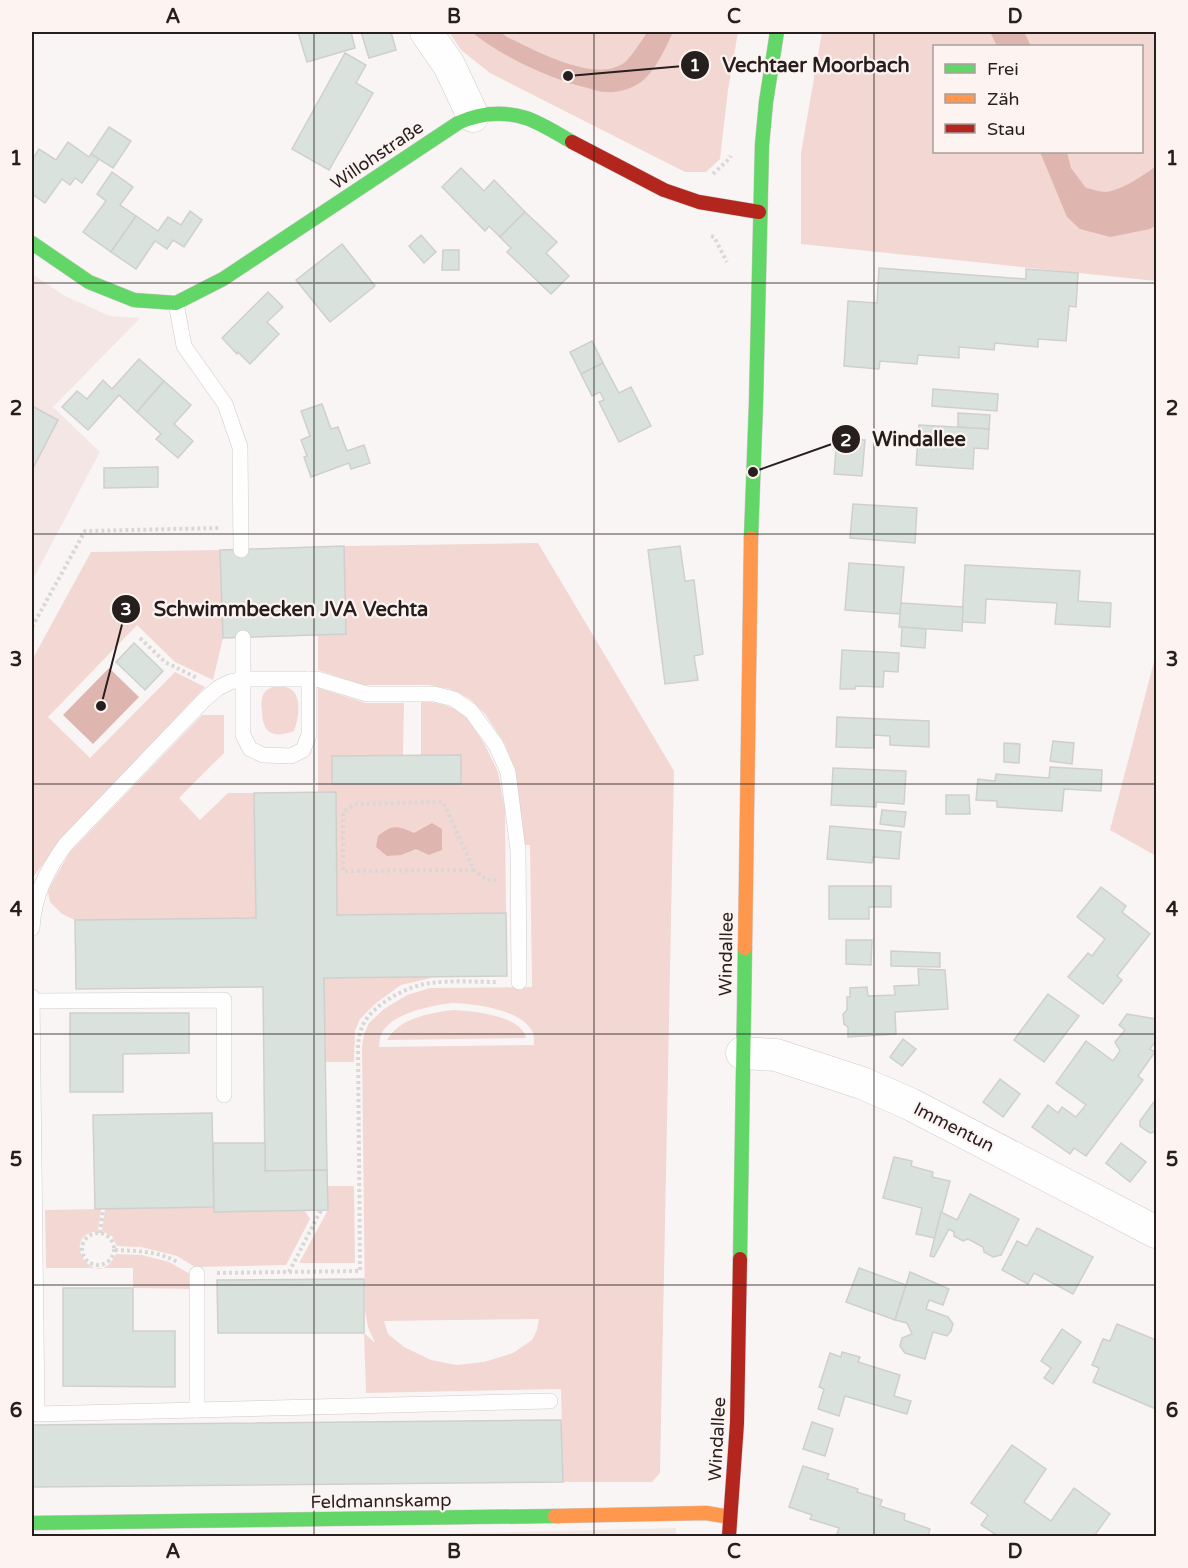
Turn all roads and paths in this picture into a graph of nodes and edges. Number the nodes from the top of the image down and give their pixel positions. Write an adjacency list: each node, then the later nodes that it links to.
1 (426, 32): 3 (street)
2 (777, 32): 4 (street, Windallee)
3 (473, 116): 4 (street, Willohstraße); 8 (street, Willohstraße)
4 (759, 212): 22 (street, Windallee)
5 (705, 233): 7 (path)
6 (32, 243): 8 (street)
7 (731, 270)
8 (176, 303): 9 (lane)
9 (241, 528): 10 (lane); 11 (path)
10 (241, 550)
11 (32, 627)
12 (140, 638): 16 (path)
13 (243, 638): 14 (lane)
14 (243, 679): 15 (lane); 15 (lane); 16 (lane)
15 (309, 679): 18 (lane)
16 (218, 688): 19 (lane)
17 (474, 870): 17 (path); 18 (path)
18 (519, 880): 20 (lane)
19 (32, 928)
20 (519, 982): 29 (path)
21 (32, 999): 23 (lane); 32 (lane)
22 (742, 1053): 26 (street, Immentun); 33 (street, Windallee)
23 (224, 1095)
24 (103, 1209): 27 (path)
25 (321, 1210): 29 (path)
26 (1156, 1232)
27 (100, 1233): 28 (path); 28 (path)
28 (115, 1250): 30 (path)
29 (288, 1272): 30 (path)
30 (197, 1274): 32 (lane)
31 (550, 1401): 32 (lane)
32 (197, 1410)
33 (730, 1517): 34 (street, Feldmannskamp); 35 (street, Windallee)
34 (32, 1523)
35 (731, 1536)

